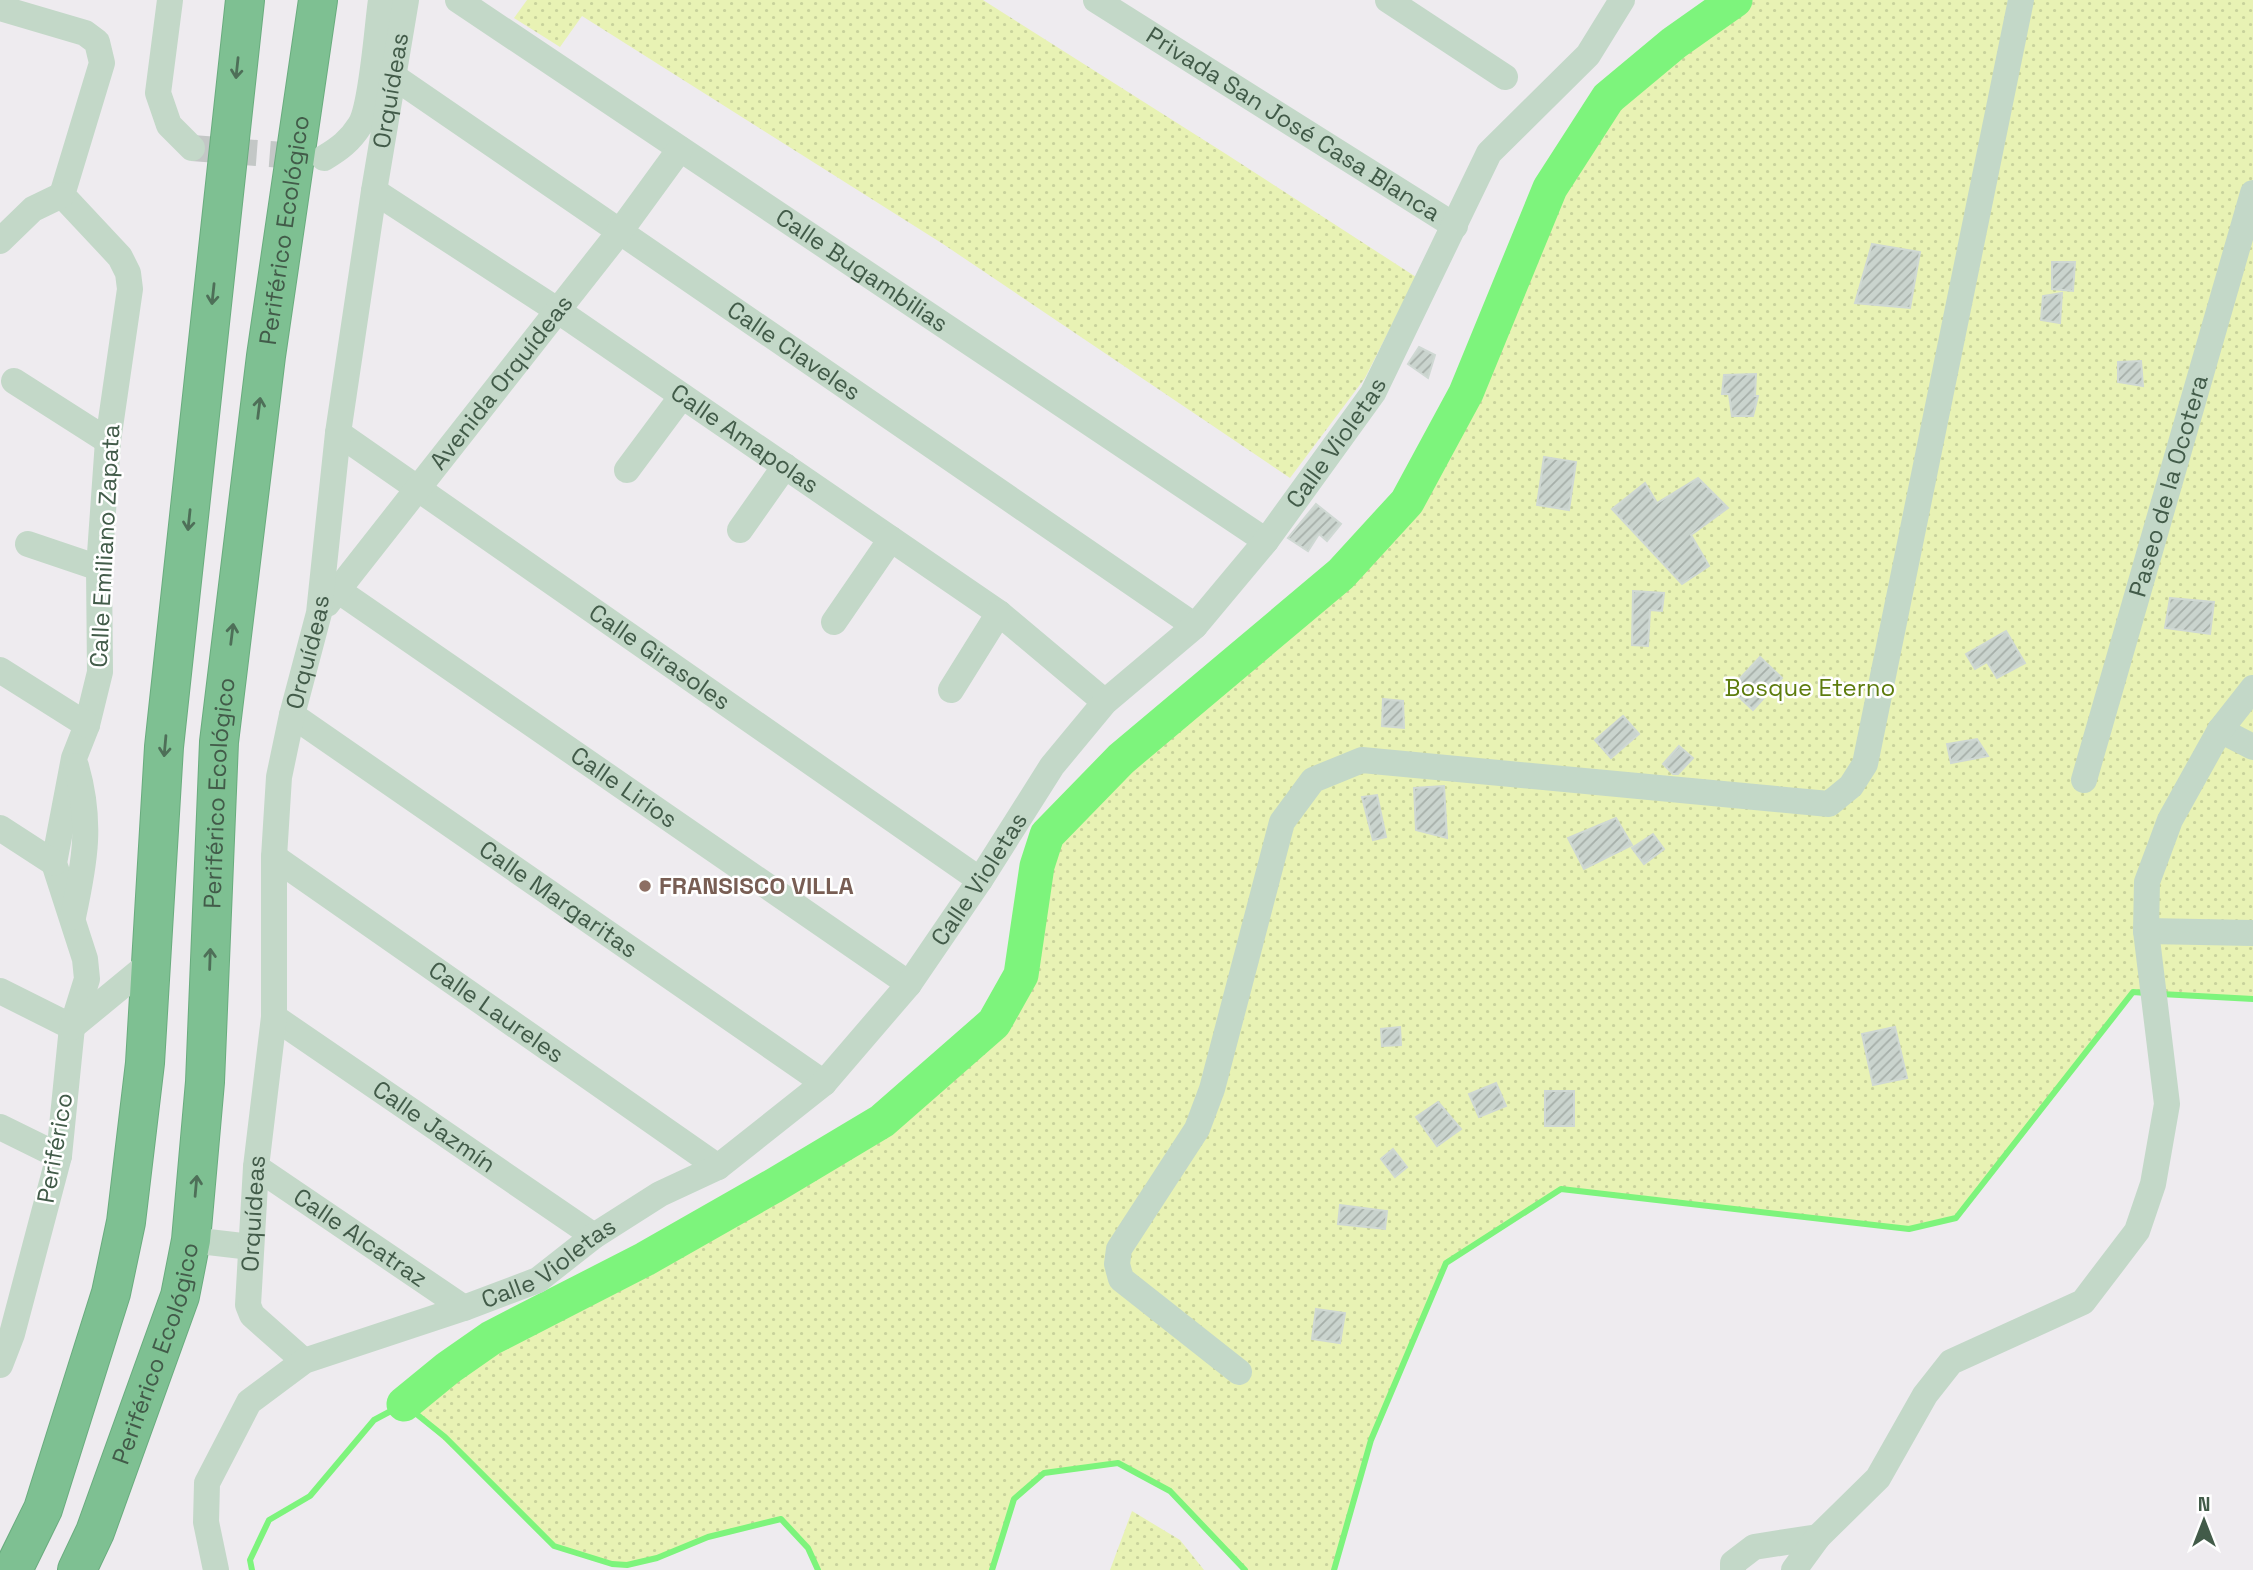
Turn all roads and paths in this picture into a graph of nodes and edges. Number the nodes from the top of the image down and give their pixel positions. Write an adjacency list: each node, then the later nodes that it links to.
1 (170, 0): 14 (street)
2 (245, 0): 58 (highway, one-way to 58)
3 (318, 0): 69 (highway, Periférico Ecológico, one-way to 3)
4 (381, 0): 16 (street)
5 (406, 0): 12 (street, Orquídeas)
6 (458, 0): 15 (street, Calle Bugambilias)
7 (1096, 0): 20 (street, Privada San José Casa Blanca)
8 (1388, 0): 13 (street)
9 (1622, 0): 20 (street, Calle Violetas)
10 (2021, 0): 74 (street)
11 (0, 8): 19 (street)
12 (393, 76): 17 (street, Orquídeas); 22 (street, Calle Claveles)
13 (1505, 77)
14 (192, 148)
15 (680, 149): 22 (street, Avenida Orquídeas); 33 (street, Calle Bugambilias)
16 (324, 158)
17 (374, 191): 23 (street, Calle Amapolas); 26 (street, Orquídeas)
18 (2253, 193): 50 (street, Paseo de la Ocotera)
19 (62, 195): 21 (street); 27 (street, Calle Emiliano Zapata)
20 (1455, 226): 33 (street, Calle Violetas)
21 (5, 230)
22 (621, 230): 23 (street, Avenida Orquídeas); 40 (street, Calle Claveles)
23 (557, 310): 25 (street, Calle Amapolas); 30 (street, Avenida Orquídeas)
24 (14, 381): 27 (street)
25 (682, 396): 28 (street, Calle Amapolas); 29 (street)
26 (338, 433): 30 (street, Calle Girasoles); 37 (street, Orquídeas)
27 (108, 441): 35 (street, Calle Emiliano Zapata)
28 (785, 466): 31 (street); 32 (street, Calle Amapolas)
29 (627, 470)
30 (420, 488): 36 (street, Avenida Orquídeas); 54 (street, Calle Girasoles)
31 (740, 530)
32 (891, 539): 38 (street, Calle Amapolas); 39 (street)
33 (1266, 541): 40 (street, Calle Violetas)
34 (28, 544): 35 (street)
35 (99, 568): 46 (street, Calle Emiliano Zapata)
36 (339, 591): 37 (street, Avenida Orquídeas); 59 (street, Calle Lirios)
37 (319, 613): 45 (street, Orquídeas)
38 (999, 613): 43 (street); 44 (street, Calle Amapolas)
39 (834, 622)
40 (1195, 626): 44 (street, Calle Violetas)
41 (0, 670): 46 (street)
42 (2253, 688): 47 (street)
43 (951, 690)
44 (1105, 702): 54 (street, Calle Violetas)
45 (292, 715): 52 (street, Orquídeas); 63 (street, Calle Margaritas)
46 (87, 725): 49 (street, Calle Emiliano Zapata)
47 (2220, 730): 48 (street); 56 (street)
48 (2253, 747)
49 (74, 758): 53 (street, Calle Emiliano Zapata); 55 (street)
50 (2084, 780)
51 (0, 828): 53 (street)
52 (274, 857): 61 (street, Orquídeas); 67 (street, Calle Laureles)
53 (54, 863): 55 (street, Calle Emiliano Zapata)
54 (980, 880): 59 (street, Calle Violetas)
55 (73, 919): 62 (street, Calle Emiliano Zapata)
56 (2146, 931): 57 (street); 75 (street)
57 (2253, 933)
58 (151, 962): 62 (street); 76 (highway)
59 (909, 984): 63 (street, Calle Violetas)
60 (0, 991): 62 (street)
61 (274, 1017): 66 (street, Orquídeas); 68 (street, Calle Jazmín)
62 (72, 1027): 65 (street, Periférico)
63 (824, 1083): 67 (street, Calle Violetas)
64 (0, 1127): 65 (street)
65 (59, 1156): 73 (street, Periférico)
66 (256, 1167): 70 (street, Orquídeas); 71 (street, Calle Alcatraz)
67 (718, 1167): 68 (street, Calle Violetas)
68 (594, 1236): 71 (street, Calle Violetas)
69 (191, 1240): 70 (street); 77 (highway, Periférico Ecológico)
70 (251, 1247): 72 (street, Orquídeas)
71 (464, 1308): 72 (street, Calle Violetas)
72 (304, 1361): 78 (street, Calle Violetas)
73 (0, 1365)
74 (1239, 1372)
75 (1818, 1537): 79 (street); 80 (street)
76 (12, 1570)
77 (77, 1570)
78 (216, 1570)
79 (1733, 1570)
80 (1794, 1570)

